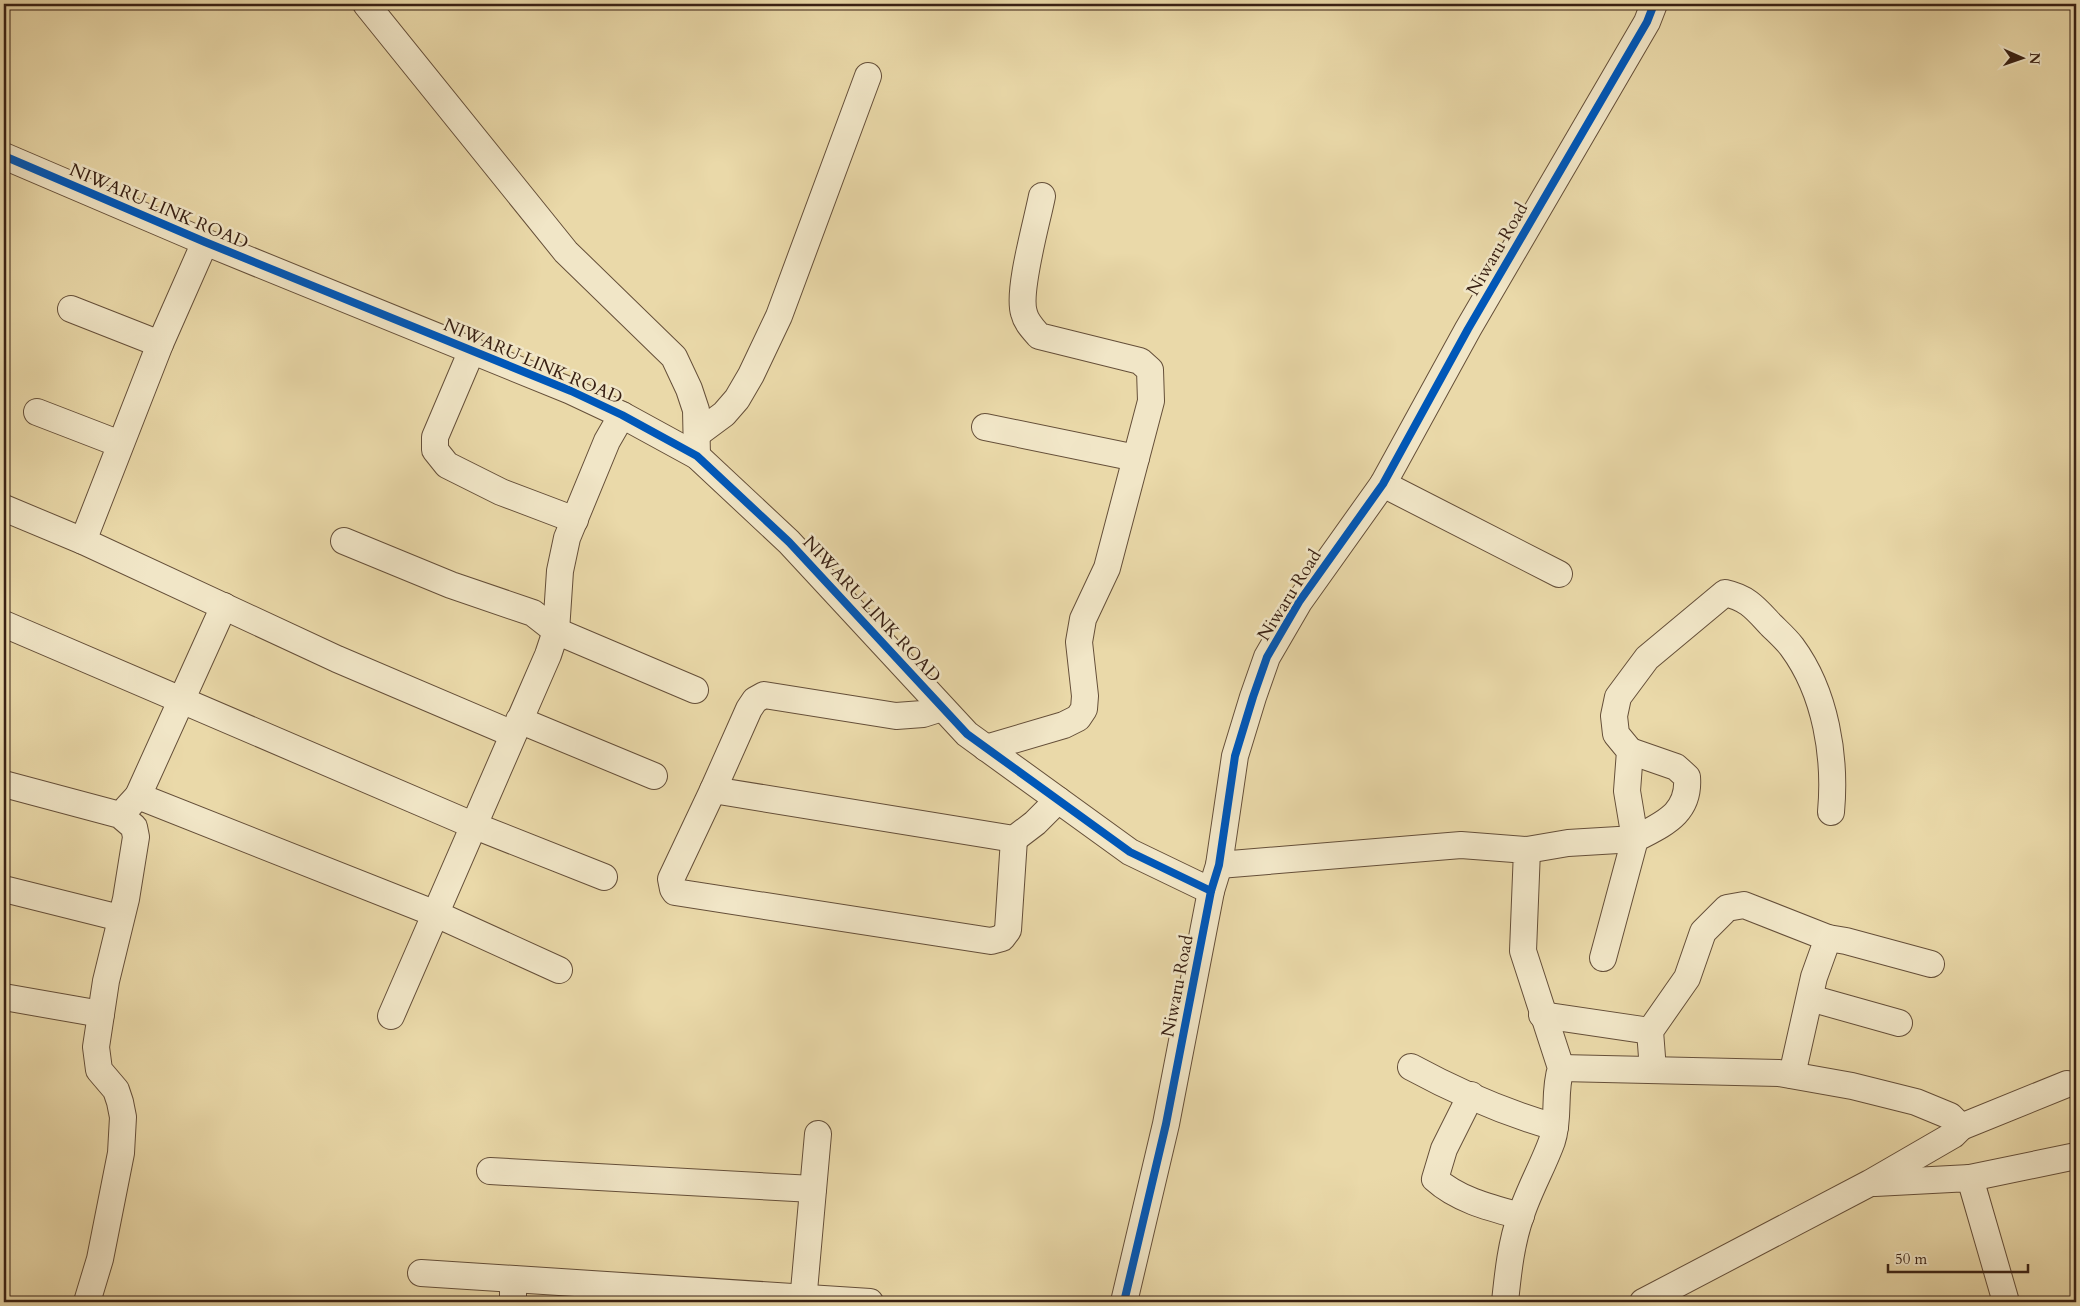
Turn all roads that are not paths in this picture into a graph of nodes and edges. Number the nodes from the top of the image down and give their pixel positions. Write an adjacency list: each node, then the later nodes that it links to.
1 (366, 4): 14 (street)
2 (1646, 10): 16 (street, Niwaru Road)
3 (868, 76): 14 (street)
4 (4, 156): 6 (street, NIWARU LINK ROAD)
5 (1042, 196): 15 (street)
6 (206, 242): 8 (street); 9 (street, NIWARU LINK ROAD)
7 (71, 309): 8 (street)
8 (160, 344): 13 (street)
9 (472, 350): 11 (street, NIWARU LINK ROAD); 18 (street)
10 (37, 412): 13 (street)
11 (622, 415): 14 (street, NIWARU LINK ROAD); 18 (street)
12 (985, 427): 15 (street)
13 (120, 444): 19 (street)
14 (697, 445): 27 (street, NIWARU LINK ROAD)
15 (1136, 458): 29 (street)
16 (1383, 484): 21 (street); 42 (street, Niwaru Road)
17 (4, 508): 19 (street)
18 (575, 520): 24 (street)
19 (82, 541): 22 (street)
20 (344, 541): 24 (street)
21 (1559, 574)
22 (224, 606): 26 (street); 28 (street)
23 (6, 631): 26 (street)
24 (556, 632): 25 (street); 28 (street)
25 (695, 690)
26 (181, 700): 34 (street); 38 (street)
27 (942, 708): 29 (street, NIWARU LINK ROAD); 33 (street)
28 (516, 727): 31 (street); 38 (street)
29 (986, 748): 35 (street, NIWARU LINK ROAD)
30 (1630, 750): 36 (street); 40 (street); 40 (street)
31 (654, 776)
32 (4, 784): 37 (street)
33 (713, 790): 39 (street); 39 (street)
34 (138, 796): 37 (street); 46 (street)
35 (1058, 800): 39 (street); 45 (street, NIWARU LINK ROAD)
36 (1831, 812)
37 (120, 815): 47 (street)
38 (475, 826): 43 (street); 46 (street)
39 (1014, 839)
40 (1635, 839): 41 (street); 49 (street)
41 (1527, 850): 42 (street); 55 (street)
42 (1219, 865): 45 (street, Niwaru Road)
43 (604, 877)
44 (4, 889): 47 (street)
45 (1211, 891): 79 (street, Niwaru Road)
46 (436, 914): 51 (street); 56 (street)
47 (120, 918): 54 (street)
48 (1828, 938): 50 (street); 53 (street); 58 (street)
49 (1603, 958)
50 (1931, 964)
51 (559, 970)
52 (4, 997): 54 (street)
53 (1810, 998): 57 (street); 62 (street)
54 (101, 1014): 77 (street)
55 (1542, 1015): 58 (street); 60 (street)
56 (391, 1016)
57 (1899, 1023)
58 (1650, 1031): 61 (street)
59 (1411, 1067): 64 (street)
60 (1561, 1068): 61 (street); 66 (street)
61 (1653, 1070): 62 (street)
62 (1792, 1075): 65 (street)
63 (2067, 1084): 65 (street)
64 (1471, 1096): 66 (street); 73 (street)
65 (1961, 1126): 71 (street)
66 (1555, 1127): 73 (street)
67 (818, 1134): 72 (street)
68 (2076, 1156): 70 (street)
69 (490, 1171): 72 (street)
70 (1970, 1178): 71 (street); 82 (street)
71 (1870, 1183): 81 (street)
72 (813, 1189): 76 (street)
73 (1520, 1216): 80 (street)
74 (421, 1273): 75 (street)
75 (513, 1290): 76 (street)
76 (803, 1300): 78 (street)
77 (87, 1302)
78 (870, 1302)
79 (1124, 1302)
80 (1505, 1302)
81 (1643, 1302)
82 (2006, 1302)

